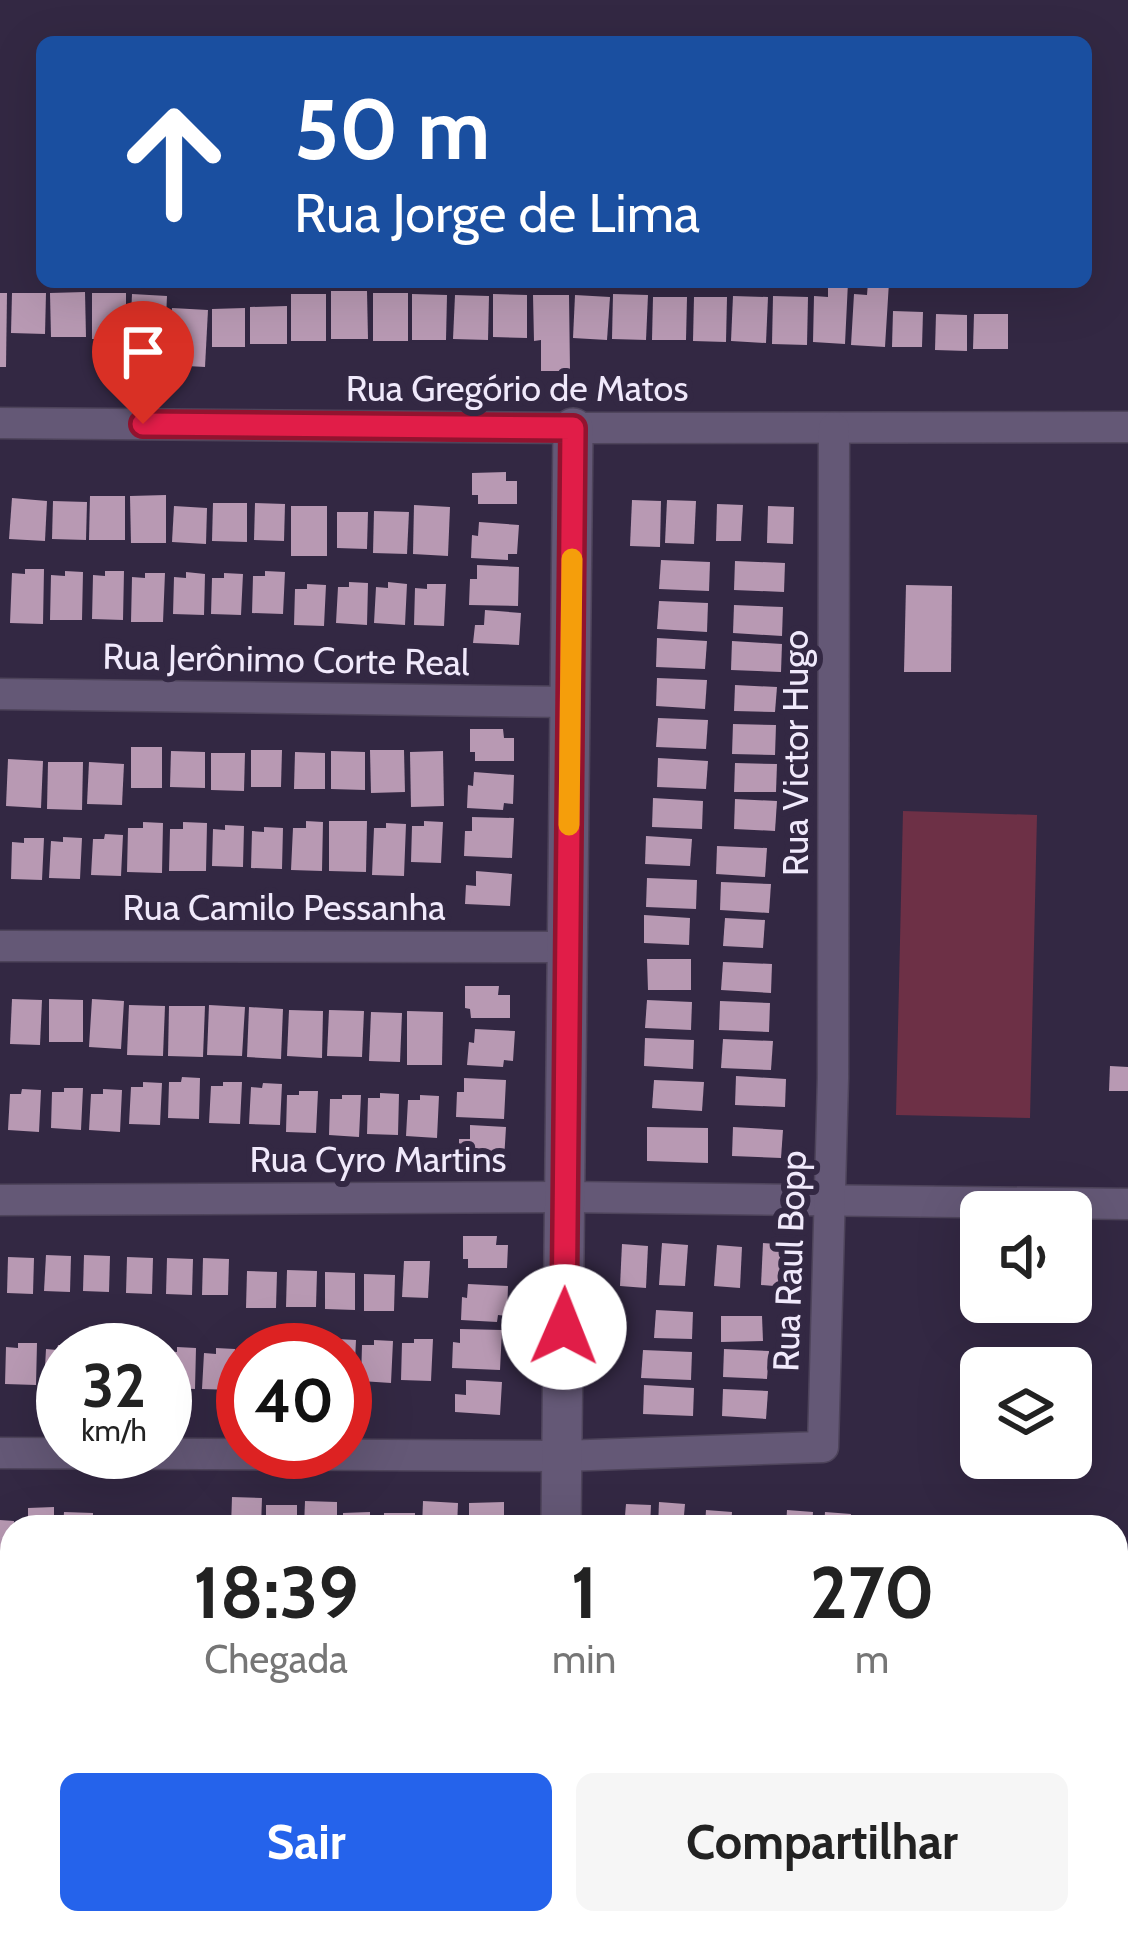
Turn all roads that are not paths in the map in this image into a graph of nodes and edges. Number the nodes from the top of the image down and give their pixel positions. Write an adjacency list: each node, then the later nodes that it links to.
1 (0, 423): 3 (street, Rua Gregório de Matos)
2 (1128, 427): 4 (street, Rua Gregório de Matos)
3 (573, 428): 4 (street, Rua Gregório de Matos); 6 (street)
4 (835, 428): 9 (street, Rua Victor Hugo)
5 (0, 694): 6 (street, Rua Jerônimo Corte Real)
6 (570, 701): 8 (street)
7 (0, 946): 8 (street, Rua Camilo Pessanha)
8 (568, 947): 10 (street)
9 (833, 1078): 12 (street, Rua Raul Bopp)
10 (566, 1197): 11 (street, Rua Cyro Martins); 12 (street, Rua Cyro Martins); 15 (street)
11 (0, 1200)
12 (829, 1201): 13 (street, Rua Cyro Martins); 15 (street, Rua Raul Bopp)
13 (1128, 1204)
14 (0, 1453): 15 (street)
15 (562, 1456): 16 (street)
16 (561, 1515)

